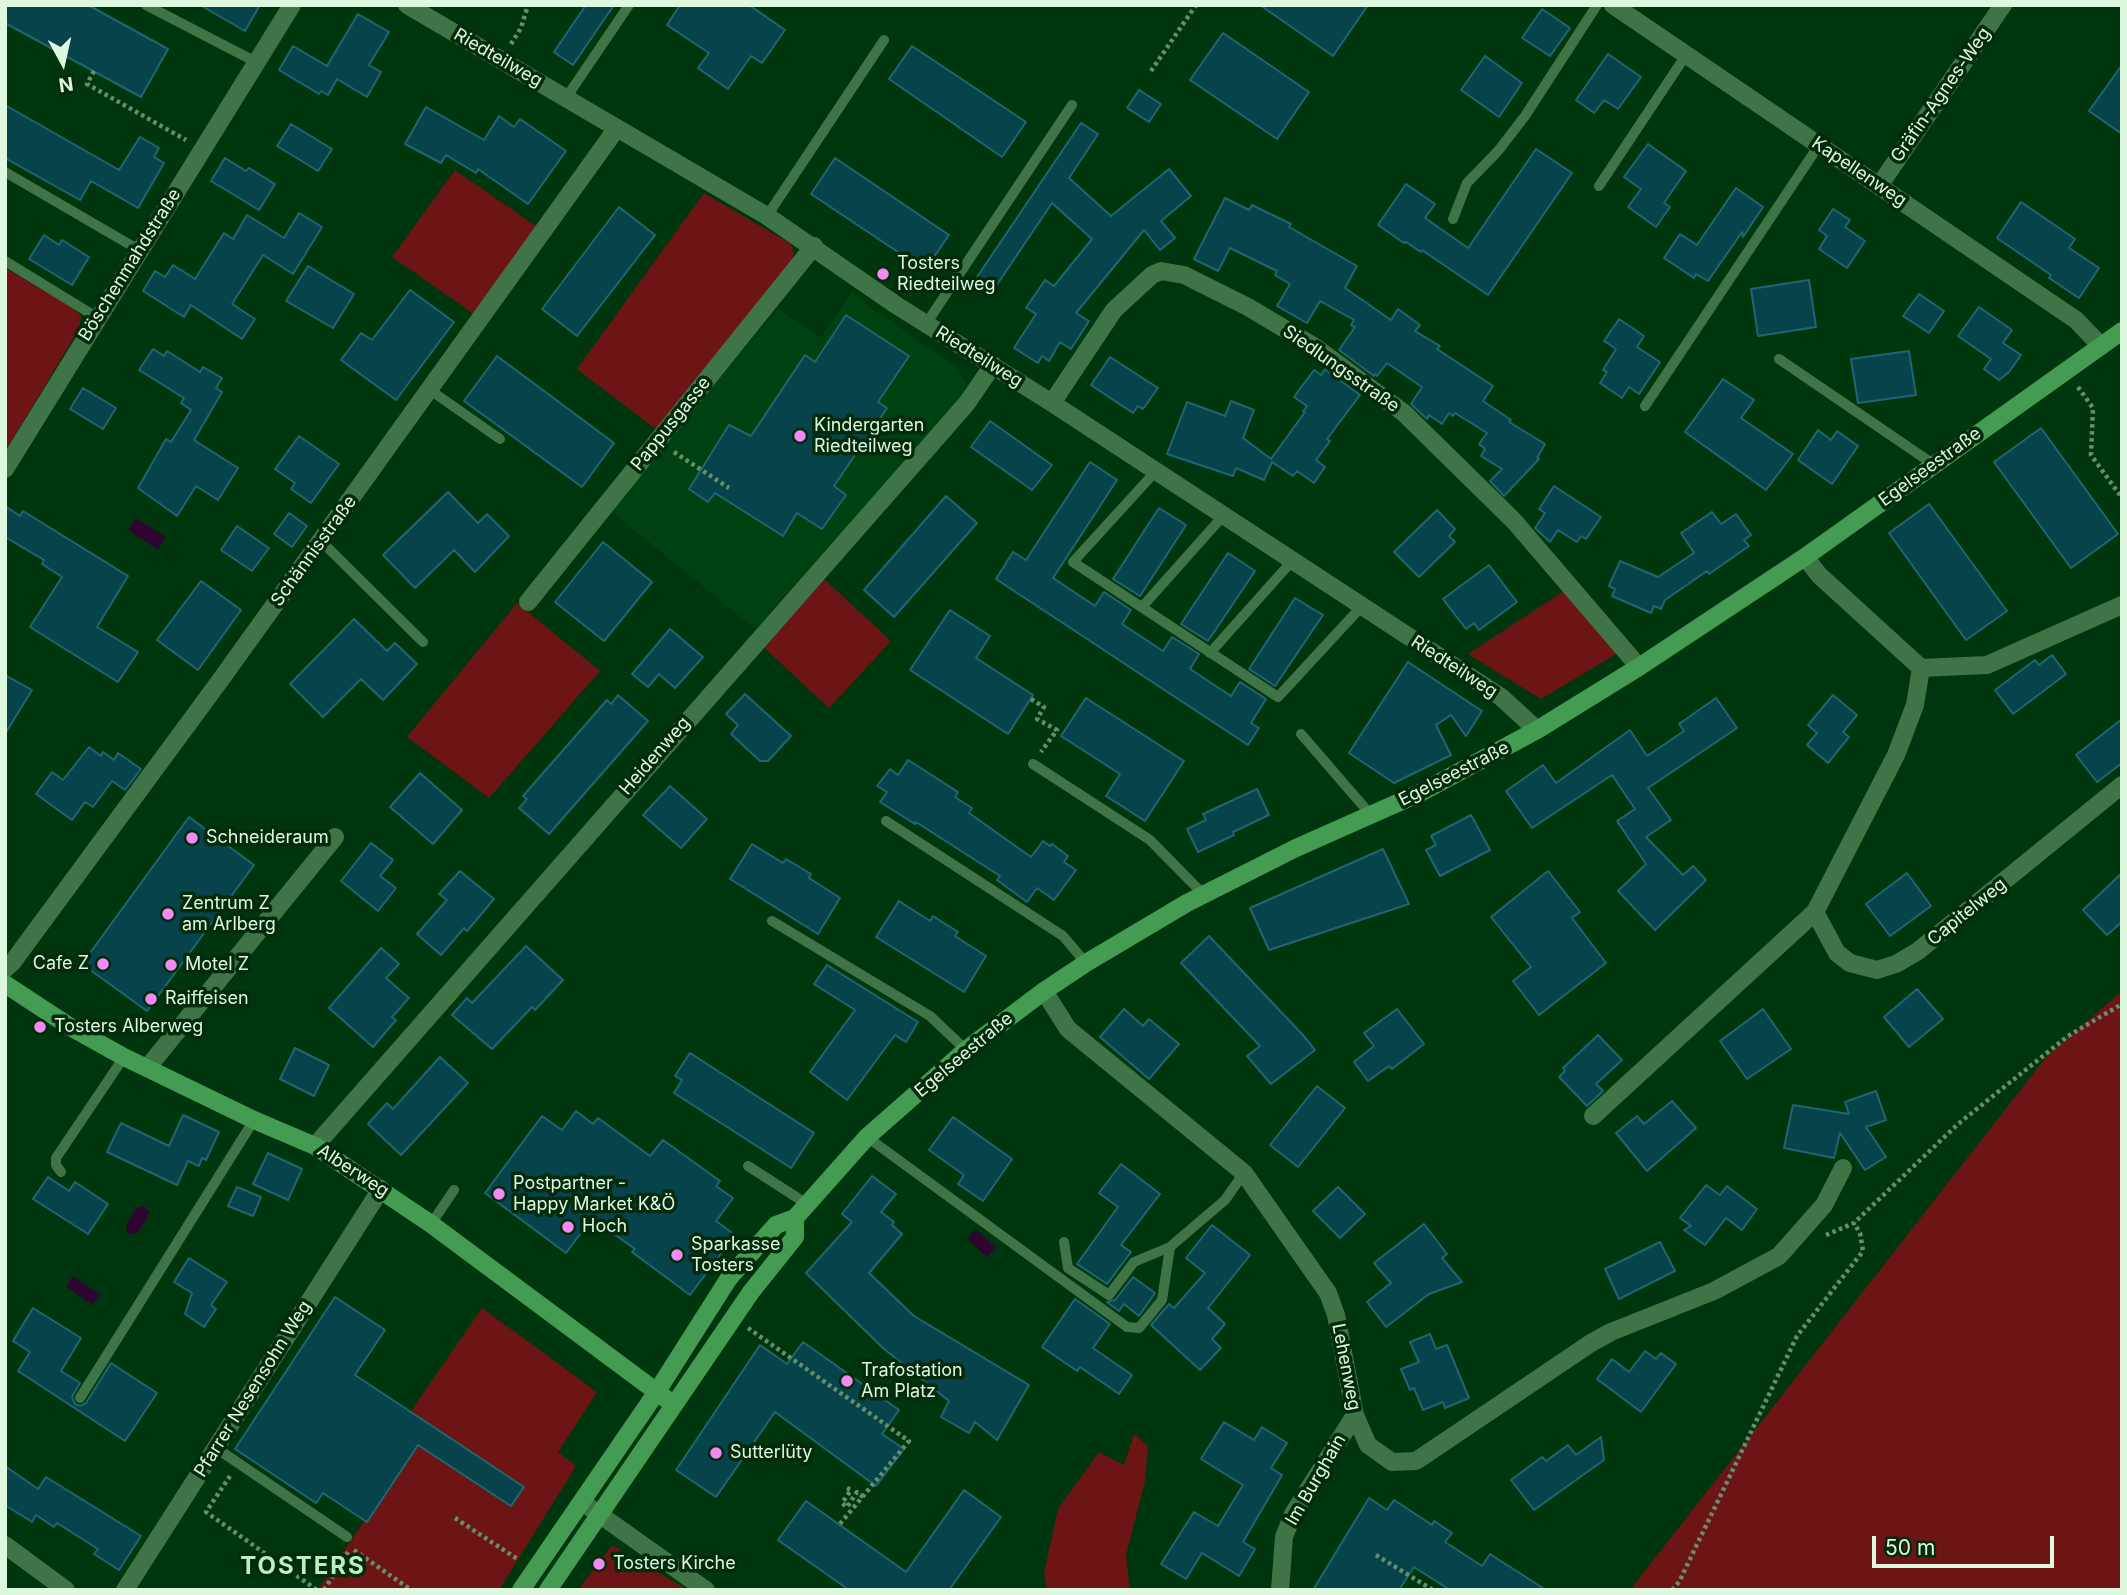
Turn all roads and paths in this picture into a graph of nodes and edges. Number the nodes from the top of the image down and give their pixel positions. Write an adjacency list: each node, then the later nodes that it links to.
1 (146, 5): 13 (lane)
2 (292, 5): 13 (street, Böschenmahdstraße)
3 (407, 5): 12 (street, Riedteilweg)
4 (528, 5): 12 (path)
5 (629, 5): 16 (lane)
6 (1196, 5): 15 (path)
7 (1597, 5): 25 (lane)
8 (1613, 5): 11 (street, Kapellenweg)
9 (2003, 5): 23 (street, Gräfin-Agnes-Weg)
10 (884, 40): 24 (lane)
11 (1686, 55): 19 (street, Kapellenweg); 22 (lane)
12 (502, 60): 16 (street, Riedteilweg)
13 (257, 62): 20 (street, Böschenmahdstraße)
14 (94, 71): 20 (path)
15 (1151, 72)
16 (566, 98): 18 (street, Riedteilweg)
17 (1072, 106): 30 (lane)
18 (617, 128): 24 (street, Riedteilweg); 36 (street, Schännisstraße)
19 (1819, 145): 23 (street, Kapellenweg); 38 (lane)
20 (202, 149): 27 (street, Böschenmahdstraße)
21 (5, 172): 27 (lane)
22 (1599, 186)
23 (1879, 186): 32 (street, Kapellenweg)
24 (767, 215): 26 (street, Riedteilweg)
25 (1453, 219)
26 (814, 246): 30 (street, Riedteilweg); 40 (street, Pappusgasse)
27 (139, 250): 29 (street, Böschenmahdstraße)
28 (5, 261): 29 (lane)
29 (98, 318): 42 (street, Böschenmahdstraße)
30 (926, 324): 34 (street, Riedteilweg)
31 (2122, 331): 32 (street, Egelseestraße)
32 (2101, 346): 35 (street, Egelseestraße)
33 (1780, 359): 41 (lane)
34 (993, 365): 37 (street, Riedteilweg); 80 (street, Heidenweg)
35 (2066, 370): 41 (street, Egelseestraße); 45 (path)
36 (430, 390): 39 (lane); 47 (street, Schännisstraße)
37 (1052, 403): 43 (street, Riedteilweg); 56 (street, Siedlungsstraße)
38 (1645, 407)
39 (500, 439)
40 (657, 440): 44 (path); 50 (street, Pappusgasse)
41 (1933, 464): 48 (street, Egelseestraße)
42 (5, 469)
43 (1156, 471): 46 (street, Riedteilweg); 53 (lane)
44 (729, 488)
45 (2122, 498)
46 (1223, 516): 49 (street, Riedteilweg); 53 (lane)
47 (321, 541): 54 (lane); 70 (street, Schännisstraße)
48 (1805, 557): 56 (street, Egelseestraße); 57 (street)
49 (1293, 560): 51 (street, Riedteilweg); 55 (lane)
50 (528, 602)
51 (1362, 606): 55 (lane); 59 (street, Riedteilweg)
52 (2122, 606): 57 (street)
53 (1142, 607): 55 (lane)
54 (423, 642)
55 (1210, 653)
56 (1639, 667): 59 (street, Egelseestraße)
57 (1921, 668): 67 (street)
58 (1031, 699): 61 (path)
59 (1537, 730): 63 (street, Egelseestraße)
60 (1301, 734): 63 (lane)
61 (1033, 764): 66 (lane)
62 (2122, 785): 67 (street, Capitelweg)
63 (1371, 815): 66 (street, Egelseestraße)
64 (886, 821): 69 (lane)
65 (335, 837): 76 (street)
66 (1204, 895): 69 (street, Egelseestraße)
67 (1815, 912): 77 (street)
68 (772, 921): 74 (lane)
69 (1086, 963): 72 (street, Egelseestraße)
70 (5, 969)
71 (5, 984): 75 (street, Alberweg)
72 (1044, 991): 74 (street, Egelseestraße); 84 (street, Lehenweg)
73 (2122, 1004): 88 (path)
74 (966, 1050): 79 (street, Egelseestraße)
75 (124, 1057): 76 (street, Alberweg); 83 (lane)
76 (148, 1067): 78 (street, Alberweg)
77 (1593, 1116)
78 (254, 1121): 80 (street, Alberweg); 95 (lane)
79 (867, 1138): 87 (street, Egelseestraße); 92 (lane)
80 (315, 1146): 85 (street, Alberweg)
81 (748, 1166): 87 (lane)
82 (1843, 1168): 97 (street, Lehenweg)
83 (61, 1172)
84 (1244, 1173): 92 (lane); 97 (street, Lehenweg)
85 (381, 1189): 89 (street, Alberweg); 98 (street, Pfarrer Nesensohn Weg)
86 (454, 1190): 89 (lane)
87 (801, 1211): 93 (street, Egelseestraße); 94 (street, Egelseestraße)
88 (1853, 1223): 90 (path); 120 (path)
89 (430, 1224): 94 (street, Alberweg)
90 (1816, 1240)
91 (1064, 1242): 92 (lane)
92 (1170, 1247)
93 (733, 1318): 96 (street, Egelseestraße); 101 (path)
94 (656, 1393): 96 (street, Alberweg); 102 (street, Egelseestraße)
95 (80, 1398)
96 (673, 1404): 103 (street, Egelseestraße)
97 (1355, 1415): 118 (street, Im Burghain)
98 (216, 1448): 99 (lane); 111 (street, Pfarrer Nesensohn Weg)
99 (239, 1464): 106 (lane); 112 (path)
100 (847, 1488): 101 (path)
101 (863, 1497): 105 (path)
102 (582, 1502): 103 (street); 115 (street, Egelseestraße)
103 (601, 1516): 116 (street, Egelseestraße); 117 (street)
104 (454, 1518): 109 (path)
105 (839, 1525)
106 (347, 1537)
107 (5, 1545): 110 (street)
108 (1376, 1555): 119 (path)
109 (514, 1571)
110 (66, 1590)
111 (125, 1590)
112 (317, 1590)
113 (324, 1590): 114 (path)
114 (411, 1590)
115 (521, 1590)
116 (548, 1590)
117 (706, 1590)
118 (1280, 1590)
119 (1433, 1590)
120 (1672, 1590)

